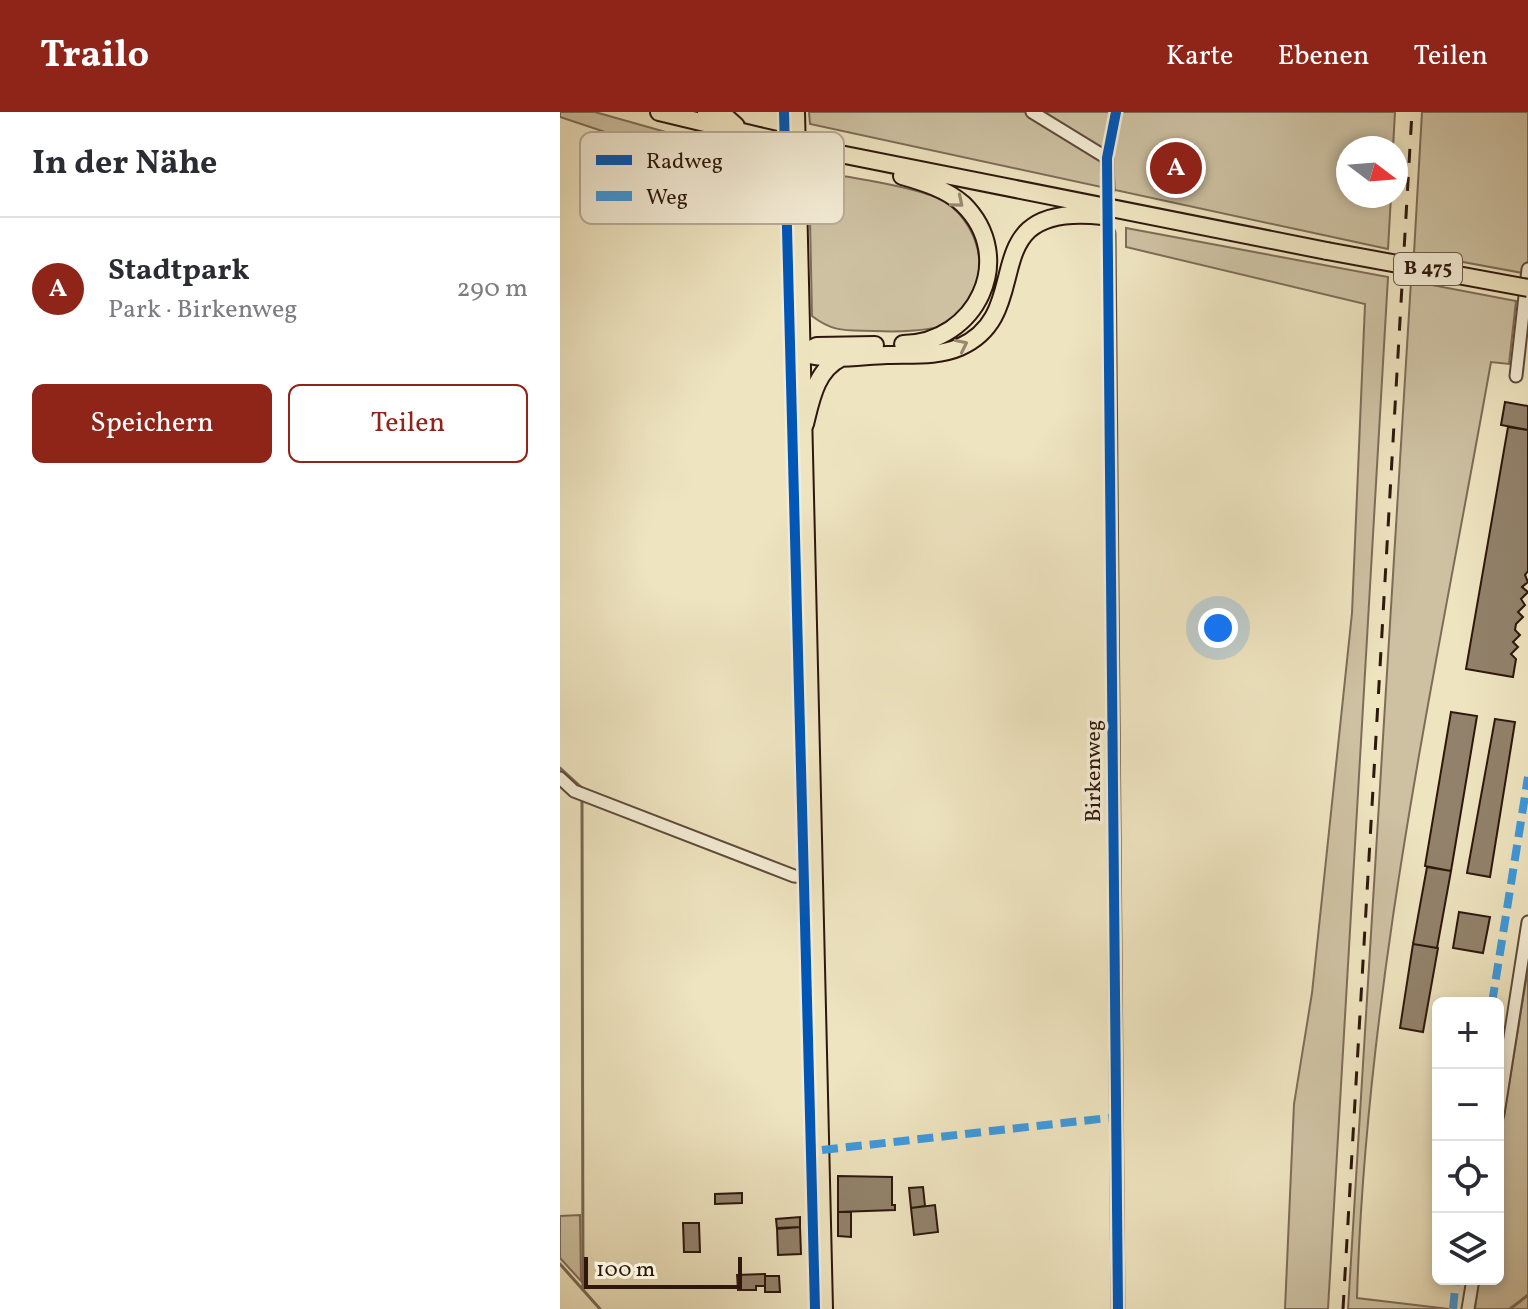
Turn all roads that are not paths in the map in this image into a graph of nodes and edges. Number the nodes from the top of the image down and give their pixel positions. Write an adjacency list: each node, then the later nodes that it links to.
1 (659, 112): 5 (highway, B 475)
2 (706, 112): 6 (highway)
3 (797, 112): 7 (main road)
4 (1032, 112): 10 (street)
5 (743, 132)
6 (748, 132)
7 (797, 132)
8 (844, 155): 9 (highway, B 475, bridge)
9 (863, 158): 11 (highway, B 475); 16 (highway, one-way to 16)
10 (1108, 190)
11 (1173, 220): 15 (highway, B 475, bridge); 17 (highway, one-way to 11)
12 (800, 224): 16 (main road)
13 (1109, 233): 26 (street, Birkenweg)
14 (1528, 269): 18 (street)
15 (1528, 288)
16 (803, 353): 17 (highway); 19 (main road)
17 (845, 357): 19 (highway)
18 (1516, 376)
19 (805, 424): 21 (main road)
20 (560, 778): 21 (street)
21 (815, 878): 25 (main road)
22 (1528, 922): 23 (street)
23 (1504, 1076)
24 (1472, 1285): 27 (street)
25 (825, 1309)
26 (1118, 1309)
27 (1468, 1309)

